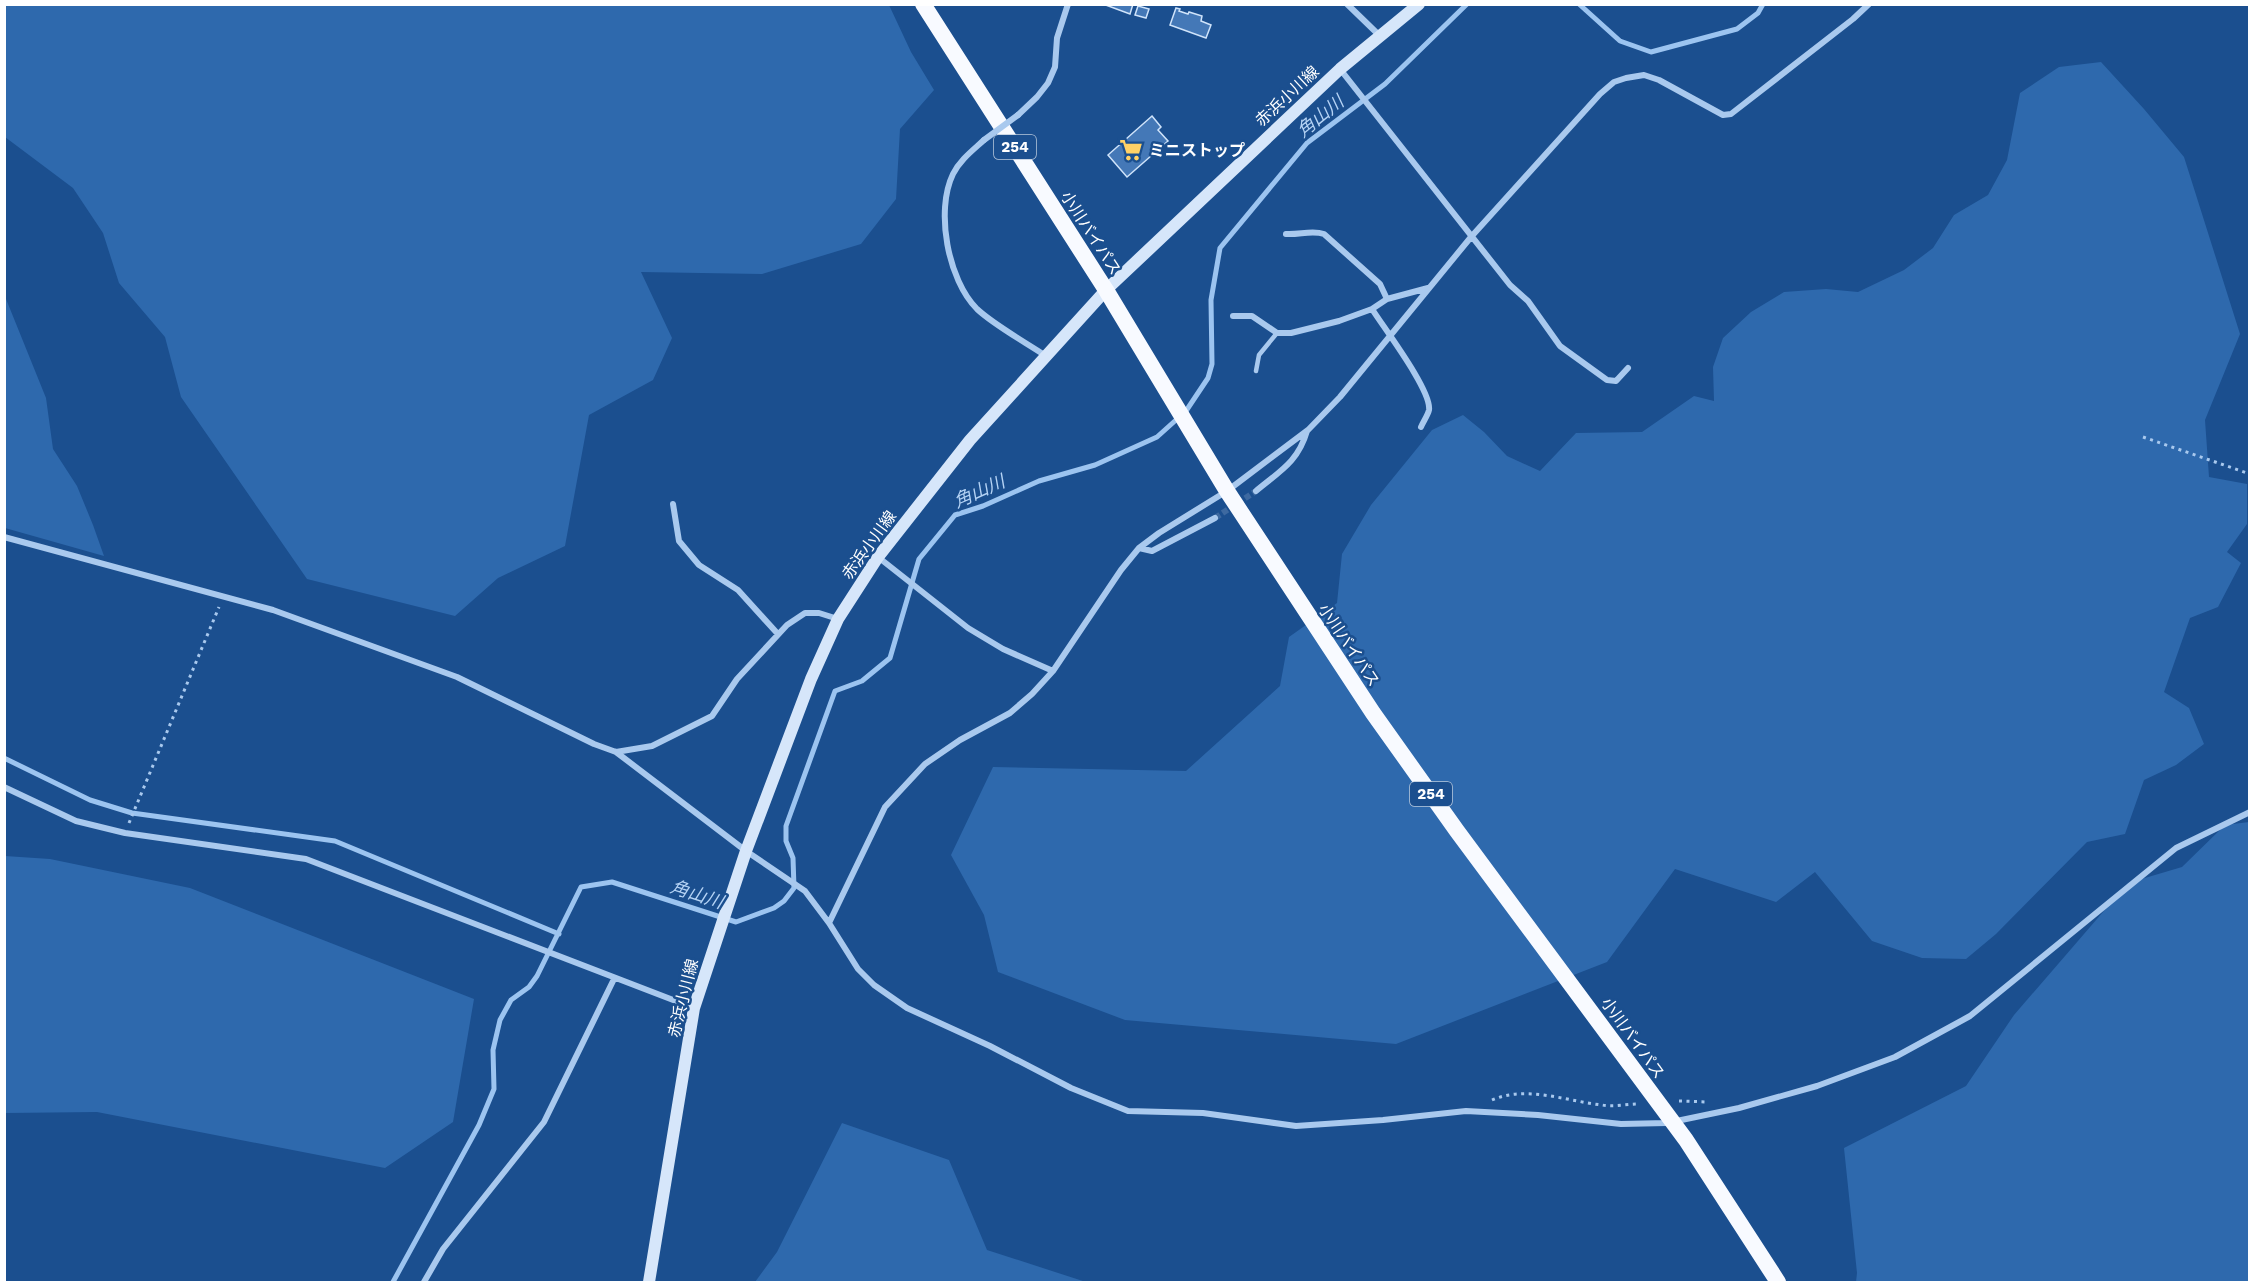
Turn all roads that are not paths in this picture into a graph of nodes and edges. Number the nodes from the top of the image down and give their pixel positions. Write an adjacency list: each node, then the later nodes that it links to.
1 (923, 4): 11 (highway, 小川バイパス / 254)
2 (1068, 4): 17 (street, bridge)
3 (1347, 4): 6 (street)
4 (1419, 4): 6 (main road, 赤浜小川線)
5 (1869, 4): 9 (street)
6 (1380, 36): 7 (main road, 赤浜小川線)
7 (1340, 69): 9 (street); 11 (main road, 赤浜小川線)
8 (1286, 234): 12 (street)
9 (1471, 237): 10 (street); 18 (street)
10 (1429, 288): 12 (street); 16 (street)
11 (1106, 290): 17 (main road, 赤浜小川線); 22 (highway, 小川バイパス / 254)
12 (1387, 299): 13 (street)
13 (1372, 309): 15 (street); 16 (street)
14 (1233, 315): 15 (street)
15 (1277, 333): 19 (lane)
16 (1389, 336): 20 (street); 21 (street)
17 (1046, 356): 28 (main road, 赤浜小川線)
18 (1628, 368)
19 (1256, 371)
20 (1421, 427)
21 (1308, 430): 22 (street); 23 (street)
22 (1227, 491): 27 (street); 39 (highway, 小川バイパス / 254)
23 (1256, 491)
24 (673, 504): 30 (street)
25 (1215, 518): 27 (street)
26 (4, 537): 32 (street)
27 (1139, 548): 31 (street)
28 (878, 557): 29 (main road, 赤浜小川線); 31 (street)
29 (838, 619): 30 (street); 35 (main road, 赤浜小川線)
30 (777, 633): 32 (street)
31 (1053, 671): 36 (street)
32 (616, 752): 35 (street)
33 (4, 787): 37 (street)
34 (2250, 812): 39 (street)
35 (746, 850): 36 (street); 38 (main road, 赤浜小川線)
36 (829, 923): 39 (street)
37 (614, 979): 38 (street); 40 (street)
38 (694, 1008): 41 (main road, 赤浜小川線)
39 (1671, 1121): 42 (highway, 小川バイパス / 254)
40 (424, 1282)
41 (649, 1282)
42 (1778, 1282)

